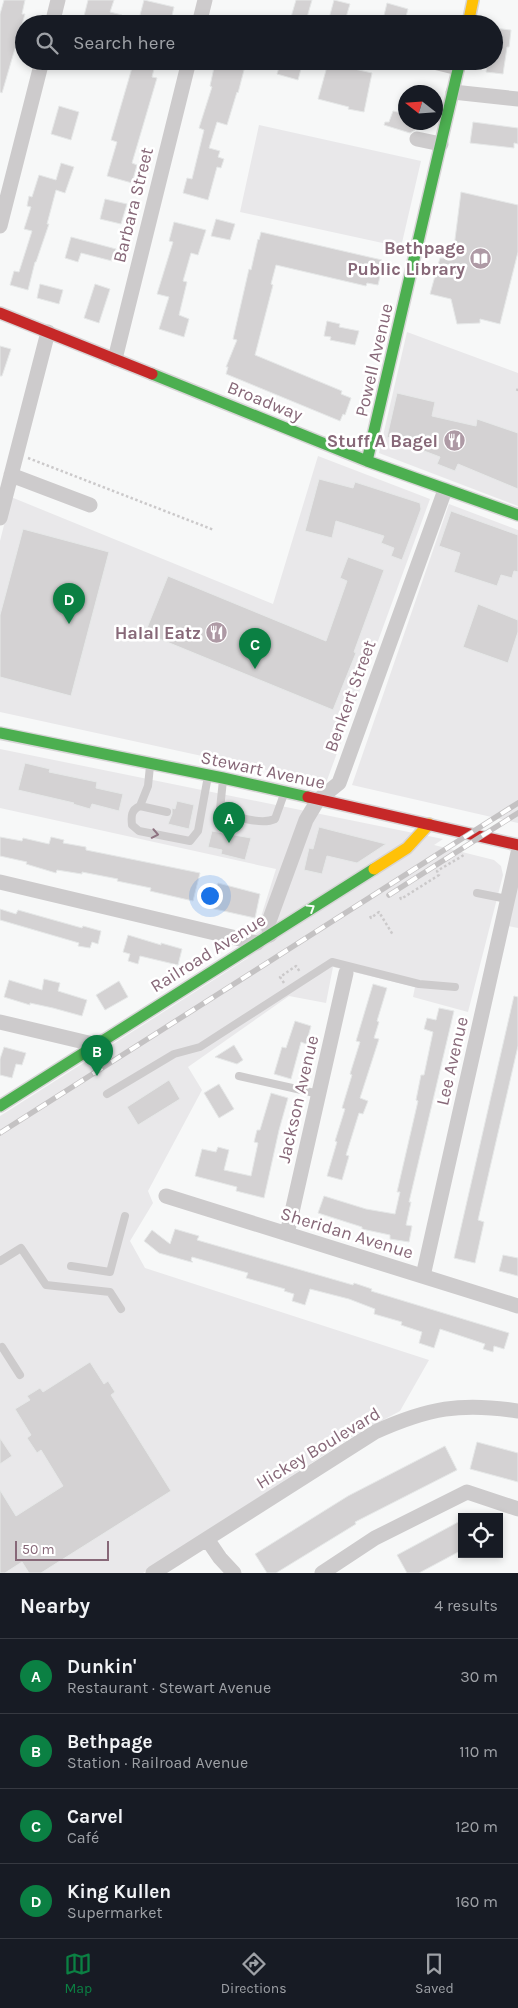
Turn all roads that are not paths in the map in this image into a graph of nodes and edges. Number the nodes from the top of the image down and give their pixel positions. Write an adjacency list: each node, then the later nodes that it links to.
1 (58, 0): 4 (street)
2 (205, 0): 5 (street)
3 (473, 0): 6 (main road)
4 (54, 15)
5 (201, 15)
6 (470, 15)
7 (40, 70): 14 (street)
8 (187, 70): 17 (street, Barbara Street)
9 (458, 70): 10 (main road, Powell Avenue)
10 (453, 92): 11 (street); 13 (main road, Powell Avenue)
11 (518, 100)
12 (417, 139): 13 (street)
13 (440, 144): 18 (main road, Powell Avenue)
14 (0, 226)
15 (0, 313): 16 (main road, Broadway)
16 (48, 332): 17 (main road, Broadway); 19 (street)
17 (115, 359): 18 (main road, Broadway)
18 (367, 461): 20 (main road, Broadway)
19 (11, 475): 21 (street); 23 (street)
20 (446, 490): 22 (main road, Broadway); 29 (street, Benkert Street)
21 (90, 505)
22 (518, 515)
23 (0, 518)
24 (0, 733): 25 (main road, Stewart Avenue)
25 (151, 765): 26 (main road, Stewart Avenue); 30 (lane)
26 (208, 776): 27 (main road, Stewart Avenue); 30 (lane, one-way to 26)
27 (223, 778): 28 (main road, Stewart Avenue); 28 (lane)
28 (284, 792): 29 (main road, Stewart Avenue)
29 (318, 800): 32 (main road, Stewart Avenue); 38 (street, Benkert Street)
30 (140, 806): 31 (lane)
31 (167, 812)
32 (429, 824): 33 (main road, Stewart Avenue); 38 (main road, Railroad Avenue, one-way to 32)
33 (518, 845)
34 (518, 853): 37 (street, Lee Avenue)
35 (0, 882): 39 (street)
36 (477, 893): 37 (lane)
37 (505, 911): 53 (street, Lee Avenue)
38 (270, 935): 39 (main road, Railroad Avenue)
39 (257, 943): 43 (main road, Railroad Avenue)
40 (346, 973): 46 (street, Jackson Avenue)
41 (455, 988): 45 (lane)
42 (0, 1022): 43 (street)
43 (97, 1045): 47 (main road, Railroad Avenue)
44 (239, 1076): 46 (lane)
45 (107, 1094)
46 (319, 1094): 50 (street, Jackson Avenue)
47 (0, 1106)
48 (166, 1196): 50 (street, Sheridan Avenue)
49 (125, 1216): 52 (lane)
50 (287, 1234): 53 (street, Sheridan Avenue)
51 (0, 1261): 55 (lane)
52 (71, 1266)
53 (423, 1276): 54 (street, Sheridan Avenue)
54 (518, 1306)
55 (121, 1310)
56 (2, 1348): 57 (lane)
57 (20, 1375)
58 (518, 1411): 60 (street, Hickey Boulevard)
59 (518, 1508): 63 (street)
60 (207, 1539): 61 (street, Hickey Boulevard); 62 (street)
61 (153, 1573)
62 (234, 1573)
63 (322, 1573)

